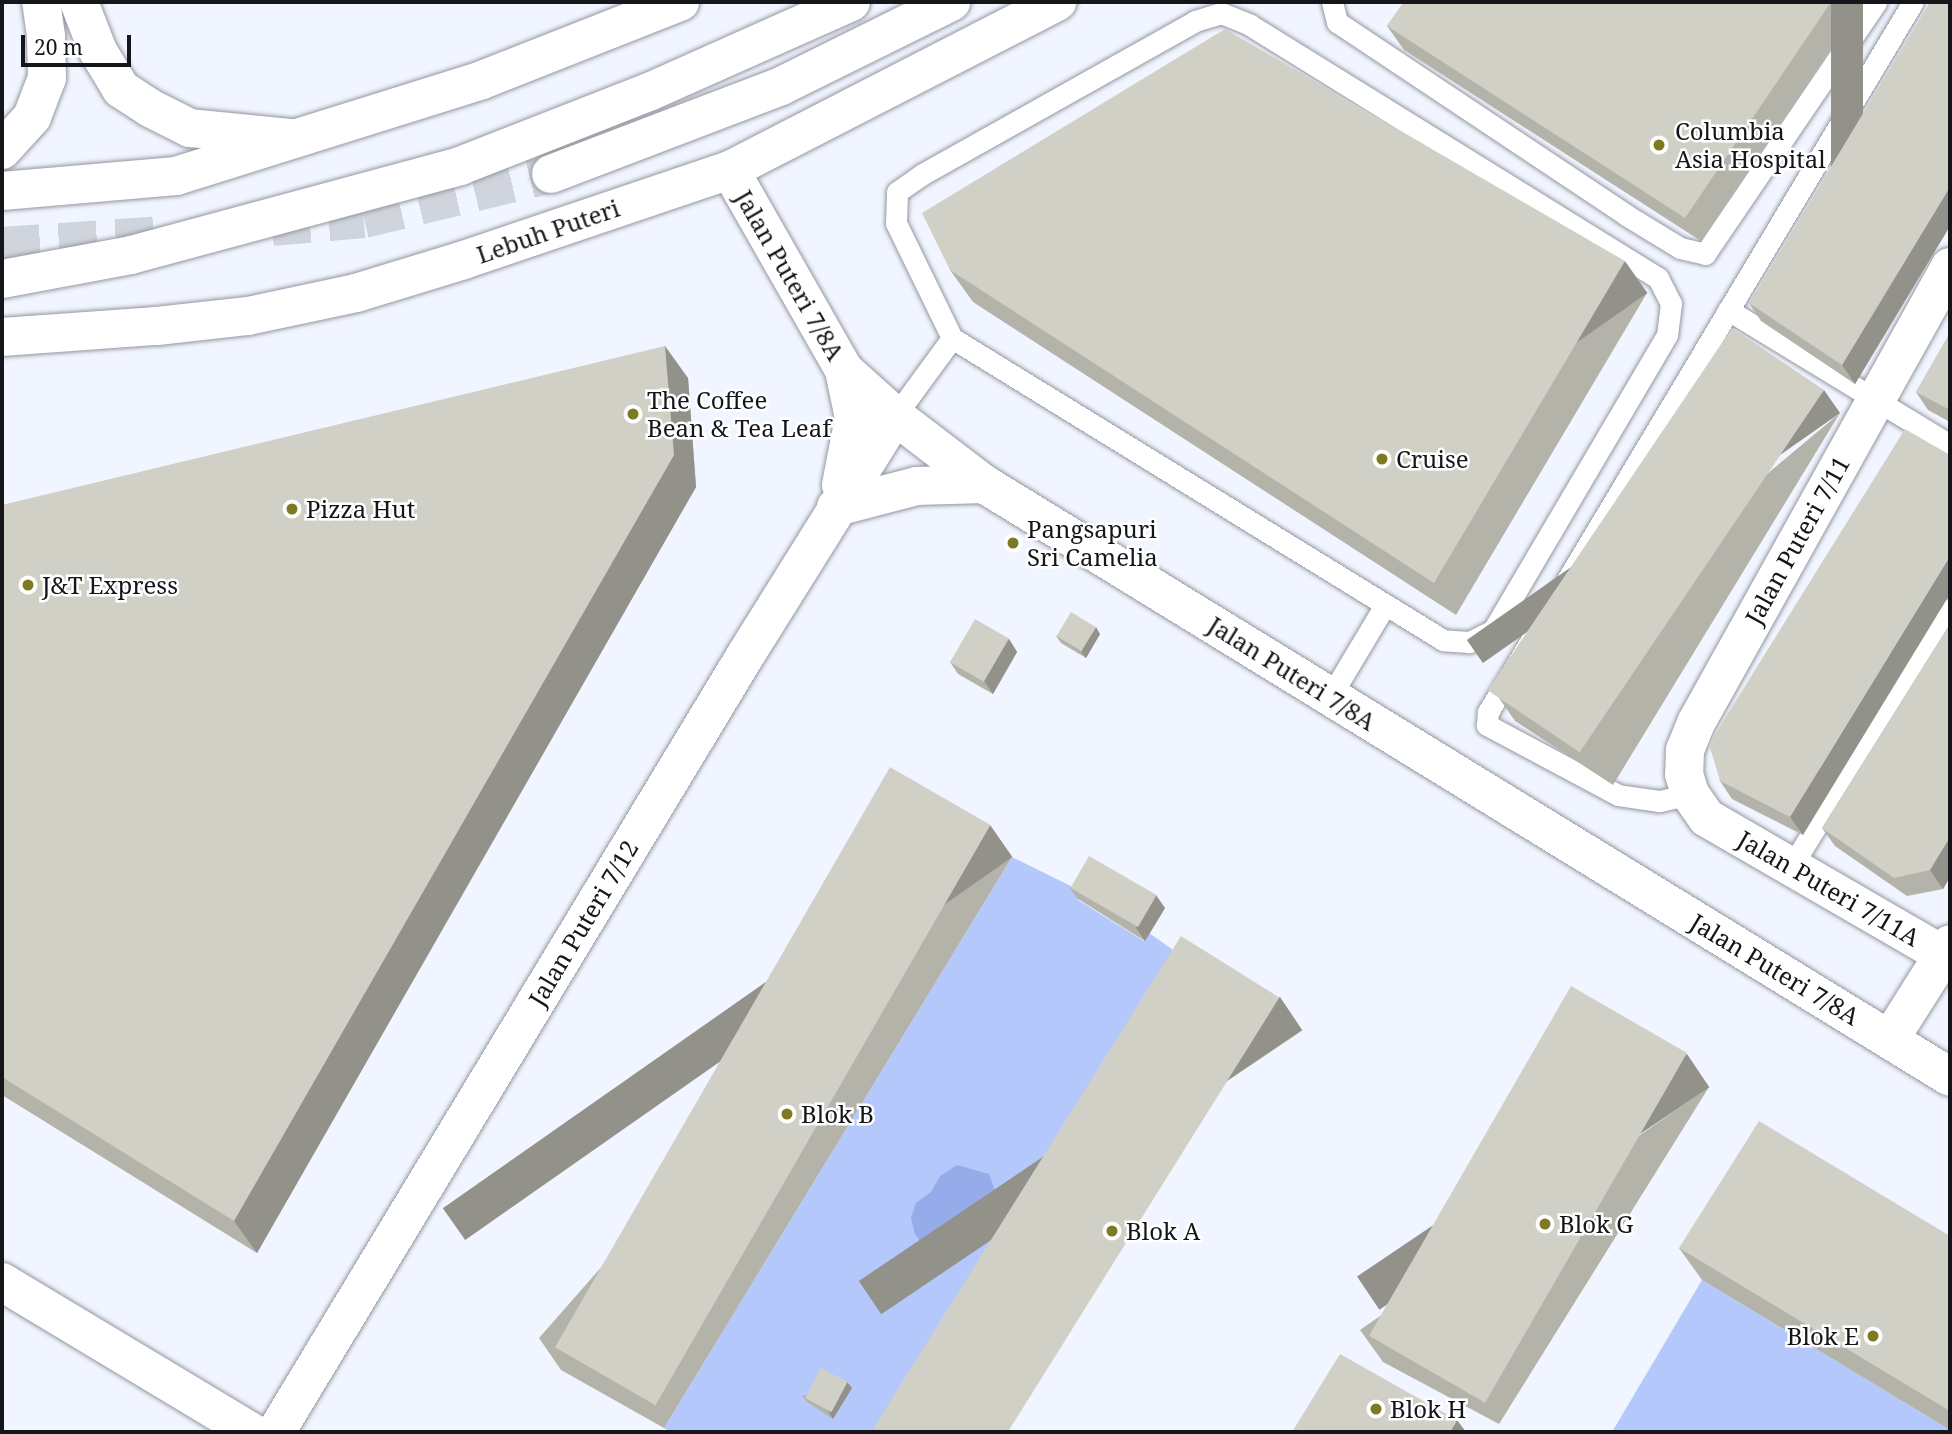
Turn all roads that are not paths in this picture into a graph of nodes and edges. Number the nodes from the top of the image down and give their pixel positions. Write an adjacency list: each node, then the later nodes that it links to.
1 (41, 2): 11 (street)
2 (79, 2): 10 (street)
3 (680, 2): 10 (street)
4 (851, 2): 16 (street)
5 (951, 2): 13 (street)
6 (1057, 2): 12 (street, Lebuh Puteri)
7 (1332, 2): 8 (lane)
8 (1876, 2)
9 (1913, 2): 17 (lane)
10 (291, 138): 14 (street)
11 (2, 150)
12 (730, 170): 18 (street, Lebuh Puteri); 20 (street, Jalan Puteri 7/8A)
13 (551, 174)
14 (2, 191)
15 (1950, 267): 21 (street, Jalan Puteri 7/11)
16 (2, 279)
17 (1728, 310): 21 (lane); 29 (lane)
18 (2, 337)
19 (952, 338): 22 (lane); 26 (lane); 26 (lane)
20 (844, 370): 22 (street, Jalan Puteri 7/8A); 25 (street)
21 (1874, 399): 23 (lane); 29 (street, Jalan Puteri 7/11)
22 (895, 416): 24 (street, Jalan Puteri 7/8A); 25 (street, Jalan Puteri 7/12)
23 (1950, 445)
24 (984, 484): 25 (street); 28 (street, Jalan Puteri 7/8A)
25 (836, 507): 36 (street, Jalan Puteri 7/12)
26 (1385, 605): 28 (lane)
27 (1950, 609): 30 (lane)
28 (1330, 697): 32 (street, Jalan Puteri 7/8A)
29 (1699, 806): 30 (street, Jalan Puteri 7/11A)
30 (1791, 867): 31 (street, Jalan Puteri 7/11A)
31 (1948, 953): 32 (street)
32 (1890, 1039): 33 (street, Jalan Puteri 7/8A)
33 (1950, 1077)
34 (2, 1282): 35 (street)
35 (252, 1432)
36 (276, 1432)

